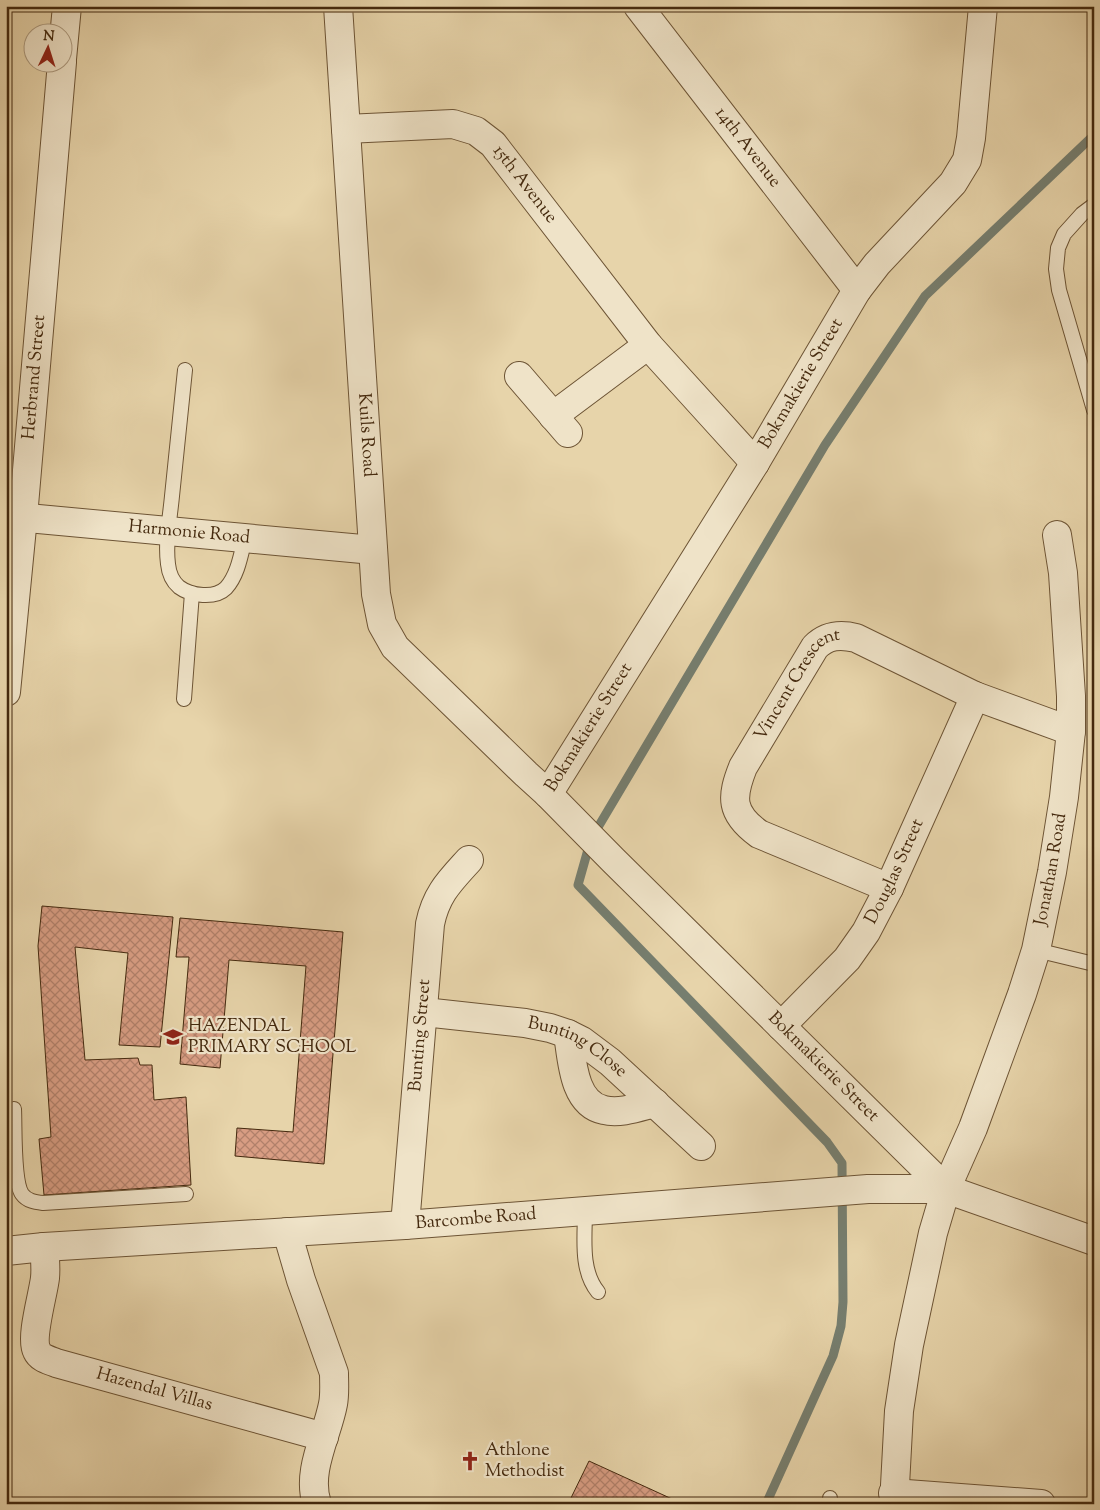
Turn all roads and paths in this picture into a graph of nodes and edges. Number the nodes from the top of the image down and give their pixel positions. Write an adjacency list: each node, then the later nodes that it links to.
1 (67, 6): 5 (street)
2 (338, 6): 7 (street, Kuils Road)
3 (638, 6): 9 (street, 14th Avenue)
4 (983, 6): 9 (street, Bokmakierie Street)
5 (65, 22)
6 (61, 72): 15 (street, Herbrand Street)
7 (346, 129): 10 (street, 15th Avenue); 19 (street, Kuils Road)
8 (1094, 205): 13 (lane)
9 (857, 290): 14 (street, Bokmakierie Street)
10 (648, 345): 12 (street); 14 (street, 15th Avenue)
11 (185, 370): 16 (lane)
12 (519, 376)
13 (1094, 410)
14 (755, 463): 25 (street, Bokmakierie Street)
15 (15, 517): 16 (street, Harmonie Road); 21 (street, Herbrand Street)
16 (168, 531): 18 (street, Harmonie Road); 20 (lane)
17 (1057, 535): 24 (street, Jonathan Road)
18 (245, 538): 19 (street, Harmonie Road); 20 (lane)
19 (373, 550): 25 (street, Kuils Road)
20 (192, 593): 23 (lane)
21 (6, 692)
22 (975, 696): 24 (street, Vincent Crescent); 27 (street, Douglas Street); 27 (street, Vincent Crescent)
23 (184, 699)
24 (1070, 732): 28 (street, Jonathan Road)
25 (548, 794): 31 (street, Bokmakierie Street)
26 (469, 860): 30 (street, Bunting Street)
27 (889, 888): 31 (street, Douglas Street)
28 (1036, 950): 29 (lane); 37 (street, Jonathan Road)
29 (1094, 964)
30 (424, 1012): 32 (street, Bunting Close); 40 (street, Bunting Street)
31 (781, 1026): 37 (street, Bokmakierie Street)
32 (568, 1034): 33 (street, Bunting Close); 33 (street)
33 (655, 1104): 36 (street, Bunting Close)
34 (14, 1109): 35 (lane)
35 (11, 1125): 38 (lane)
36 (701, 1146)
37 (946, 1189): 39 (street, Barcombe Road); 42 (street); 47 (street)
38 (186, 1194)
39 (585, 1210): 40 (street, Barcombe Road); 45 (lane)
40 (405, 1225): 41 (street, Barcombe Road)
41 (288, 1232): 43 (street, Barcombe Road); 46 (street)
42 (1094, 1241)
43 (44, 1247): 44 (street, Barcombe Road); 46 (street, Hazendal Villas)
44 (6, 1251)
45 (598, 1292)
46 (324, 1437): 48 (street)
47 (894, 1498): 49 (street)
48 (317, 1504)
49 (1041, 1504)

